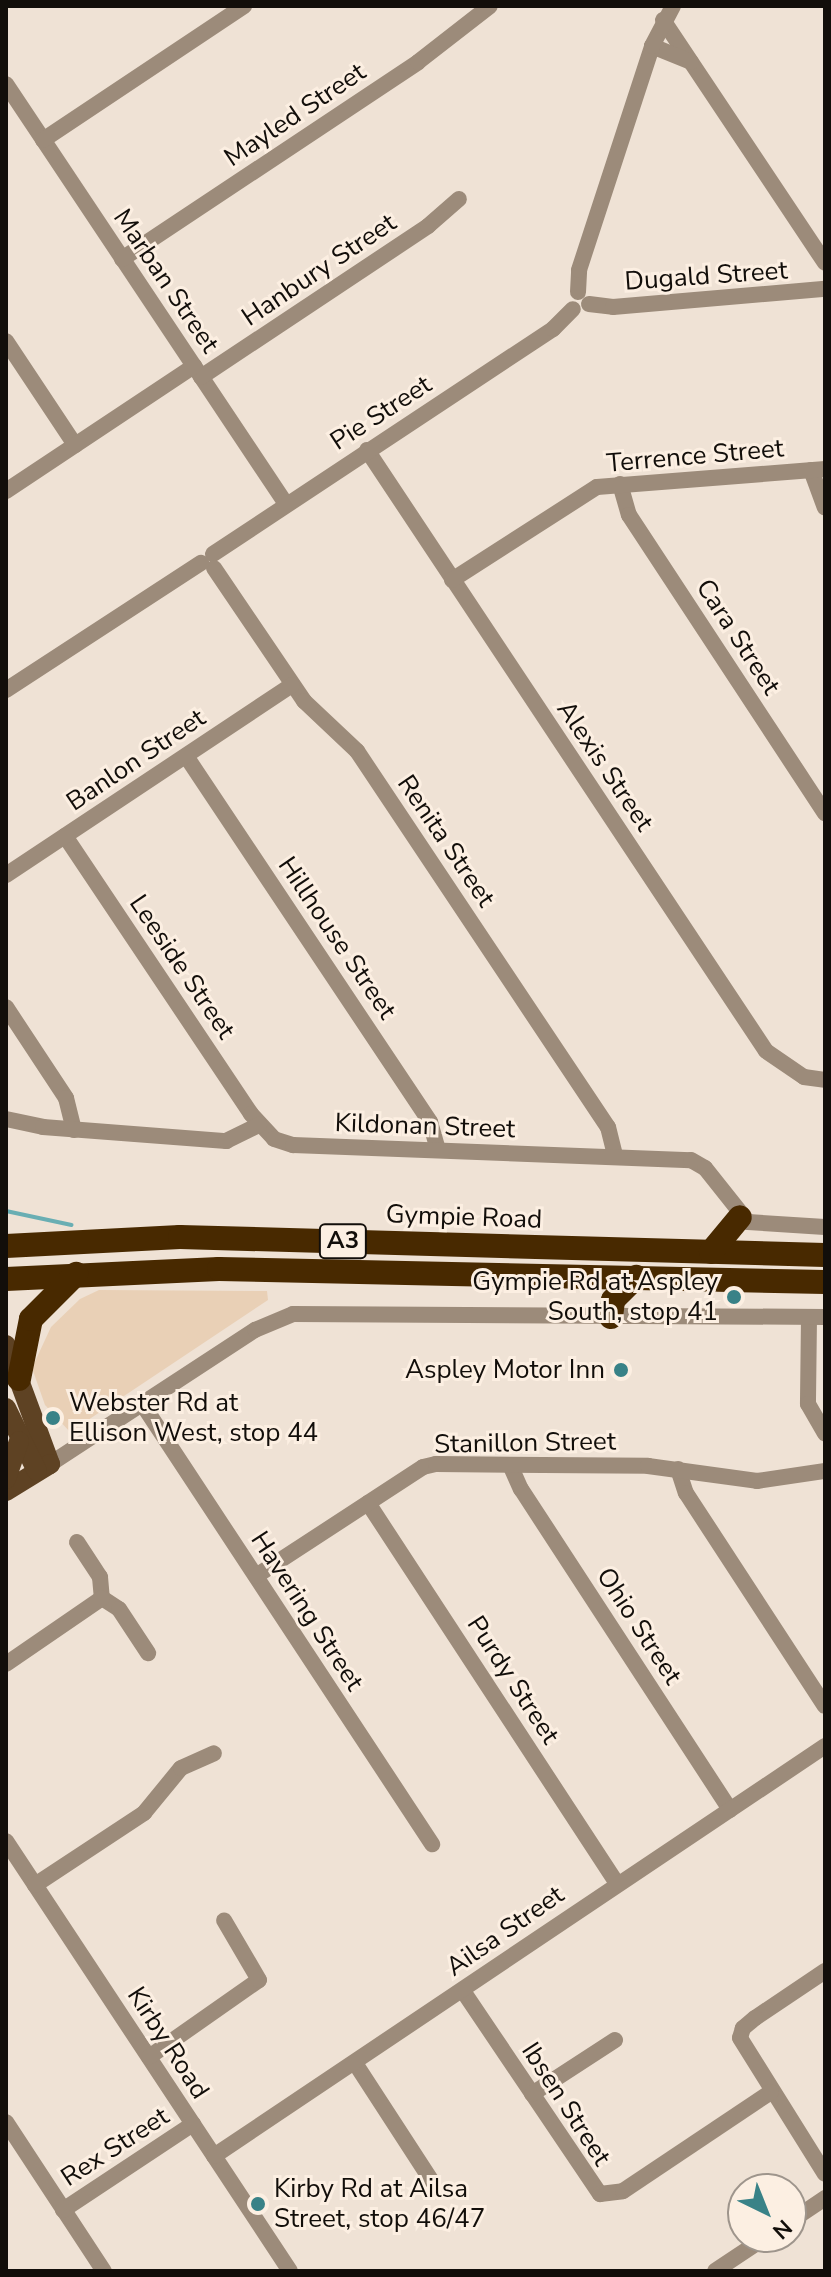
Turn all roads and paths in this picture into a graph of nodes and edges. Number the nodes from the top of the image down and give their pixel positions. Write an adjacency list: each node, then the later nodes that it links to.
1 (244, 6): 7 (street)
2 (490, 6): 9 (street, Mayled Street)
3 (668, 13): 4 (street); 5 (street)
4 (652, 46): 5 (street); 12 (street)
5 (691, 62): 10 (street)
6 (6, 84): 7 (street, Marban Street)
7 (43, 140): 9 (street, Marban Street)
8 (459, 199): 14 (street, Hanbury Street)
9 (122, 259): 14 (street, Marban Street)
10 (825, 263)
11 (825, 289): 12 (street, Dugald Street)
12 (580, 302): 16 (street, Pie Street)
13 (6, 341): 15 (street)
14 (197, 372): 15 (street, Hanbury Street); 20 (street, Marban Street)
15 (75, 445): 19 (street, Hanbury Street)
16 (367, 450): 20 (street, Pie Street); 23 (street, Alexis Street)
17 (818, 470): 18 (street, Terrence Street); 21 (street)
18 (620, 484): 23 (street, Terrence Street); 27 (street, Cara Street)
19 (6, 491)
20 (286, 504): 22 (street, Pie Street)
21 (825, 508)
22 (209, 562): 24 (street, Renita Street); 25 (street, Pie Street)
23 (452, 580): 31 (street, Alexis Street)
24 (292, 685): 26 (street, Banlon Street); 36 (street, Renita Street)
25 (6, 690)
26 (186, 756): 28 (street, Banlon Street); 35 (street, Hillhouse Street)
27 (825, 813)
28 (65, 836): 29 (street, Banlon Street); 33 (street, Leeside Street)
29 (6, 875)
30 (6, 1007): 34 (street)
31 (825, 1080)
32 (6, 1119): 34 (street)
33 (259, 1125): 34 (street); 35 (street, Kildonan Street)
34 (74, 1130)
35 (438, 1150): 36 (street, Kildonan Street)
36 (615, 1156): 37 (street, Kildonan Street)
37 (746, 1220): 38 (street); 40 (highway); 41 (highway)
38 (825, 1227)
39 (12, 1243): 40 (highway, Gympie Road / A3)
40 (711, 1252): 41 (highway, Gympie Road / A3)
41 (765, 1254): 42 (highway, Gympie Road / A3)
42 (825, 1255)
43 (76, 1274): 44 (highway, Gympie Road / A3); 45 (highway, Gympie Road / A3); 50 (highway)
44 (636, 1277): 46 (highway, Gympie Road / A3); 47 (highway)
45 (6, 1279)
46 (825, 1282)
47 (611, 1317): 48 (street); 51 (street)
48 (817, 1317): 53 (street)
49 (6, 1345): 50 (main road)
50 (19, 1379): 55 (main road)
51 (143, 1405): 55 (street); 63 (street, Havering Street)
52 (6, 1408): 54 (main road)
53 (825, 1433)
54 (19, 1441): 55 (main road); 59 (main road)
55 (43, 1467): 60 (main road)
56 (511, 1467): 57 (street, Stanillon Street); 61 (street, Stanillon Street); 70 (street, Ohio Street)
57 (678, 1469): 58 (street, Stanillon Street); 67 (street)
58 (825, 1471)
59 (6, 1479)
60 (6, 1491)
61 (368, 1503): 63 (street, Stanillon Street); 73 (street, Purdy Street)
62 (77, 1542): 64 (street)
63 (256, 1576): 72 (street, Havering Street)
64 (102, 1598): 65 (street); 66 (street)
65 (148, 1653)
66 (6, 1664)
67 (825, 1706)
68 (825, 1746): 70 (street, Ailsa Street)
69 (214, 1753): 74 (street)
70 (730, 1810): 73 (street, Ailsa Street)
71 (6, 1841): 74 (street, Kirby Road)
72 (432, 1844)
73 (617, 1883): 77 (street, Ailsa Street)
74 (35, 1885): 79 (street, Kirby Road)
75 (224, 1920): 79 (street)
76 (825, 1971): 81 (street)
77 (463, 1991): 80 (street, Ailsa Street); 82 (street, Ibsen Street)
78 (615, 2040): 82 (street)
79 (149, 2057): 84 (street, Kirby Road)
80 (355, 2063): 85 (street, Ailsa Street); 87 (street)
81 (771, 2092): 82 (street, Ibsen Street); 86 (street)
82 (532, 2094)
83 (6, 2122): 89 (street)
84 (193, 2124): 85 (street, Kirby Road); 89 (street, Rex Street)
85 (214, 2156): 93 (street, Kirby Road)
86 (825, 2174)
87 (431, 2180)
88 (825, 2198): 90 (street)
89 (63, 2210): 92 (street)
90 (807, 2210)
91 (742, 2253): 94 (street)
92 (104, 2271)
93 (290, 2271)
94 (715, 2271)

